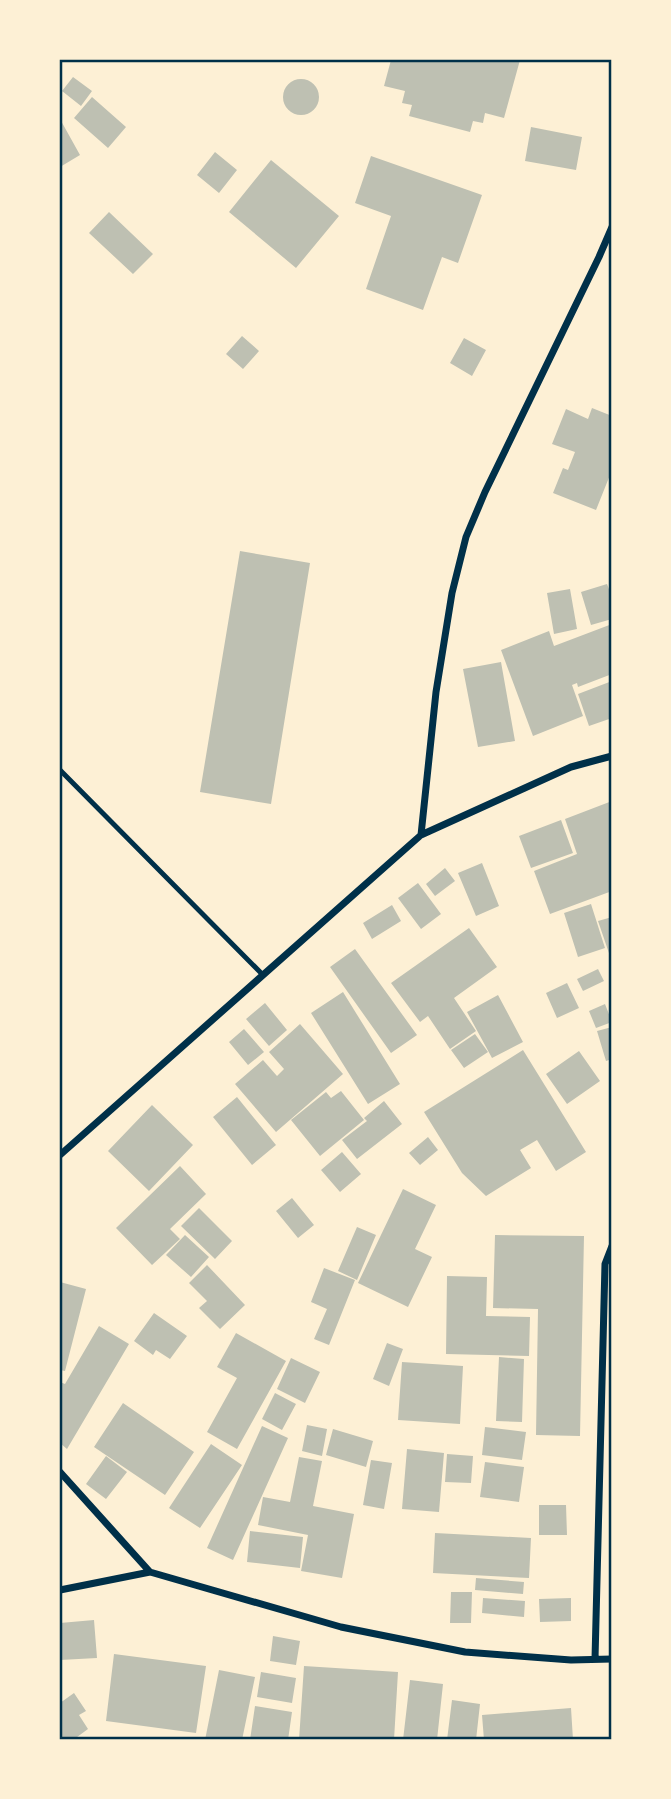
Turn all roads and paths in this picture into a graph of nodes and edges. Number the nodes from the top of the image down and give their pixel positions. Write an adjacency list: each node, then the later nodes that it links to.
1 (611, 227): 4 (street)
2 (611, 755): 4 (street)
3 (60, 770): 5 (lane)
4 (421, 835): 5 (street)
5 (263, 975): 6 (street)
6 (60, 1156)
7 (611, 1246): 11 (street)
8 (60, 1472): 9 (street)
9 (150, 1572): 10 (street); 11 (street)
10 (60, 1590)
11 (595, 1659): 12 (street)
12 (611, 1659)

